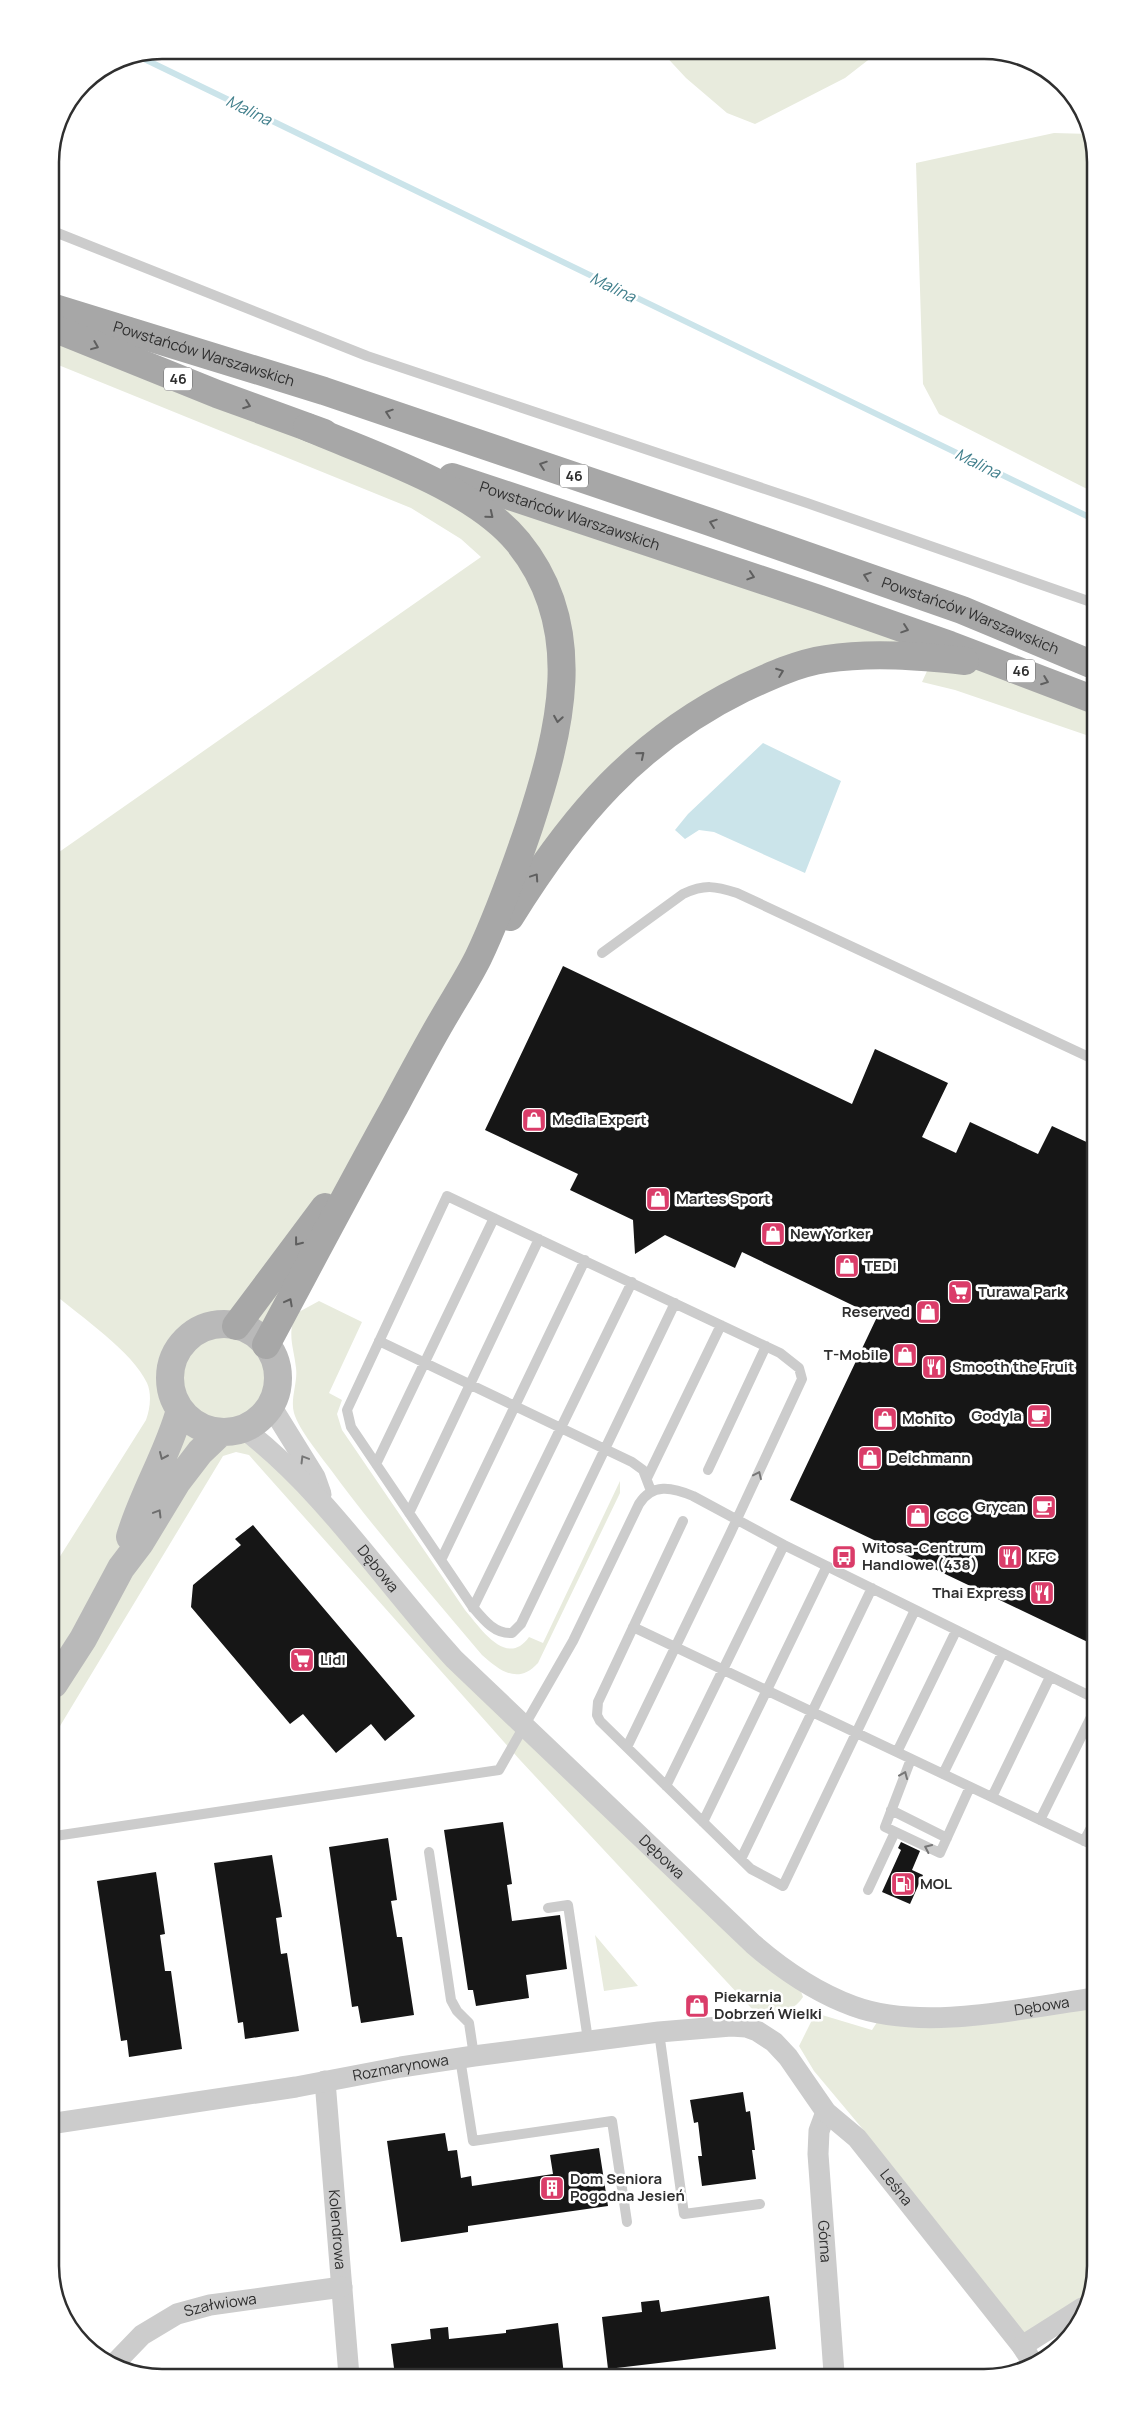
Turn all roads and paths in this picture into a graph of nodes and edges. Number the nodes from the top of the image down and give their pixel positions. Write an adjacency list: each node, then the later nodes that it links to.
1 (59, 234): 5 (lane)
2 (59, 309): 6 (main road, Powstańców Warszawskich / 46, one-way to 2)
3 (59, 330): 4 (main road, Powstańców Warszawskich / 46, one-way to 4)
4 (307, 427): 7 (main road, Powstańców Warszawskich / 46, one-way to 7); 10 (main road, one-way to 10)
5 (1087, 601)
6 (1087, 662)
7 (1008, 666): 8 (main road, Powstańców Warszawskich / 46, one-way to 8); 10 (main road, one-way to 7)
8 (1087, 697)
9 (602, 953): 11 (lane)
10 (477, 960): 12 (main road)
11 (1087, 1056)
12 (362, 1164): 19 (main road, one-way to 19); 21 (main road, one-way to 12)
13 (494, 1218): 14 (lane); 20 (lane); 23 (lane)
14 (539, 1239): 15 (lane); 24 (lane)
15 (585, 1260): 16 (lane); 26 (lane)
16 (632, 1282): 17 (lane); 28 (lane)
17 (675, 1303): 18 (lane); 30 (lane)
18 (721, 1325): 22 (lane); 33 (lane)
19 (236, 1326): 21 (street); 27 (street)
20 (379, 1341): 23 (lane); 31 (lane)
21 (266, 1344): 25 (street)
22 (766, 1346): 32 (lane); 37 (lane, one-way to 22)
23 (425, 1363): 24 (lane); 31 (lane)
24 (470, 1384): 26 (lane); 36 (lane)
25 (271, 1406): 29 (street); 35 (street, Dębowa, one-way to 25)
26 (516, 1406): 28 (lane); 40 (lane)
27 (180, 1410): 29 (street); 42 (street, one-way to 42)
28 (562, 1427): 30 (lane); 44 (lane)
29 (232, 1431): 35 (street, Dębowa); 42 (street, one-way to 29)
30 (606, 1448): 33 (lane); 44 (lane)
31 (376, 1464): 36 (lane)
32 (708, 1470)
33 (648, 1478): 34 (lane)
34 (650, 1491): 37 (lane); 57 (lane)
35 (324, 1503): 57 (street, Dębowa)
36 (409, 1513): 40 (lane)
37 (737, 1519): 39 (lane); 48 (lane)
38 (683, 1521): 46 (lane)
39 (784, 1545): 41 (lane); 50 (lane)
40 (441, 1560): 44 (lane)
41 (826, 1566): 43 (lane); 53 (lane)
42 (121, 1568): 51 (street)
43 (872, 1588): 45 (lane); 55 (lane)
44 (473, 1608)
45 (915, 1610): 47 (lane); 58 (lane)
46 (633, 1627): 48 (lane); 59 (lane)
47 (956, 1631): 49 (lane); 60 (lane)
48 (675, 1647): 50 (lane); 59 (lane)
49 (1002, 1654): 52 (lane); 62 (lane)
50 (723, 1670): 53 (lane); 63 (lane)
51 (59, 1676)
52 (1050, 1677): 54 (lane); 65 (lane)
53 (766, 1691): 55 (lane); 68 (lane)
54 (1087, 1695)
55 (812, 1712): 58 (lane); 76 (lane)
56 (1087, 1725): 67 (lane)
57 (525, 1728): 70 (lane); 79 (street, Dębowa)
58 (856, 1733): 60 (lane); 76 (lane)
59 (627, 1748): 63 (lane)
60 (897, 1752): 61 (lane)
61 (911, 1759): 62 (lane); 66 (lane, one-way to 61)
62 (943, 1774): 64 (lane)
63 (666, 1786): 68 (lane)
64 (970, 1786): 65 (lane); 72 (lane)
65 (992, 1797): 67 (lane)
66 (891, 1810): 69 (lane); 72 (lane)
67 (1040, 1820): 73 (lane)
68 (703, 1822): 76 (lane)
69 (895, 1832): 72 (lane, one-way to 69); 77 (lane)
70 (59, 1835)
71 (1087, 1835): 73 (lane)
72 (947, 1838)
73 (1084, 1841): 74 (lane)
74 (1087, 1842)
75 (429, 1852): 83 (lane)
76 (741, 1859)
77 (868, 1890)
78 (548, 1908): 82 (lane)
79 (1087, 1999)
80 (746, 2026): 81 (street, Rozmarynowa); 85 (street, Leśna)
81 (658, 2032): 82 (street, Rozmarynowa); 87 (lane)
82 (588, 2040): 83 (street, Rozmarynowa)
83 (467, 2057): 84 (street, Rozmarynowa); 88 (lane)
84 (326, 2081): 86 (street, Rozmarynowa); 89 (street, Kolendrowa)
85 (826, 2112): 91 (street, Leśna); 94 (street, Górna)
86 (59, 2123)
87 (760, 2204)
88 (627, 2222)
89 (342, 2287): 92 (street, Szałwiowa); 93 (street, Kolendrowa)
90 (1075, 2314): 91 (street)
91 (1028, 2354)
92 (119, 2359)
93 (348, 2369)
94 (834, 2369)

